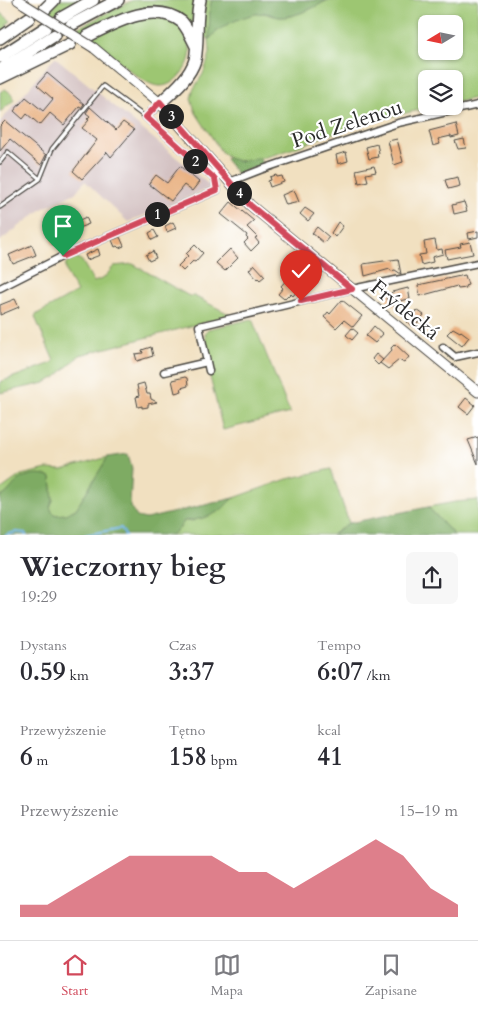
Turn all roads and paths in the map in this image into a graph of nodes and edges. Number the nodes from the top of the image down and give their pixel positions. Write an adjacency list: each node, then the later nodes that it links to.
1 (54, 0): 6 (highway)
2 (93, 0): 8 (highway)
3 (118, 0): 9 (highway)
4 (200, 0): 15 (highway)
5 (21, 2): 19 (main road, Frýdecká, bridge)
6 (45, 9)
7 (29, 18): 13 (highway)
8 (61, 18)
9 (71, 25)
10 (45, 28): 16 (highway)
11 (55, 34): 17 (highway)
12 (88, 36): 15 (highway)
13 (0, 38)
14 (70, 44): 18 (highway)
15 (196, 46): 19 (highway)
16 (0, 56)
17 (0, 70)
18 (0, 78)
19 (160, 102): 21 (street); 24 (main road, Frýdecká)
20 (478, 105): 24 (street, Pod Zelenou)
21 (146, 117): 23 (lane); 27 (street)
22 (0, 162): 23 (lane)
23 (40, 179): 25 (lane)
24 (229, 182): 28 (main road, Frýdecká)
25 (0, 206)
26 (478, 263): 28 (street)
27 (0, 288)
28 (352, 289): 31 (street); 34 (main road, Frýdecká)
29 (444, 347): 30 (street)
30 (478, 352)
31 (207, 362): 32 (street); 33 (street)
32 (209, 371)
33 (164, 372)
34 (478, 392)

